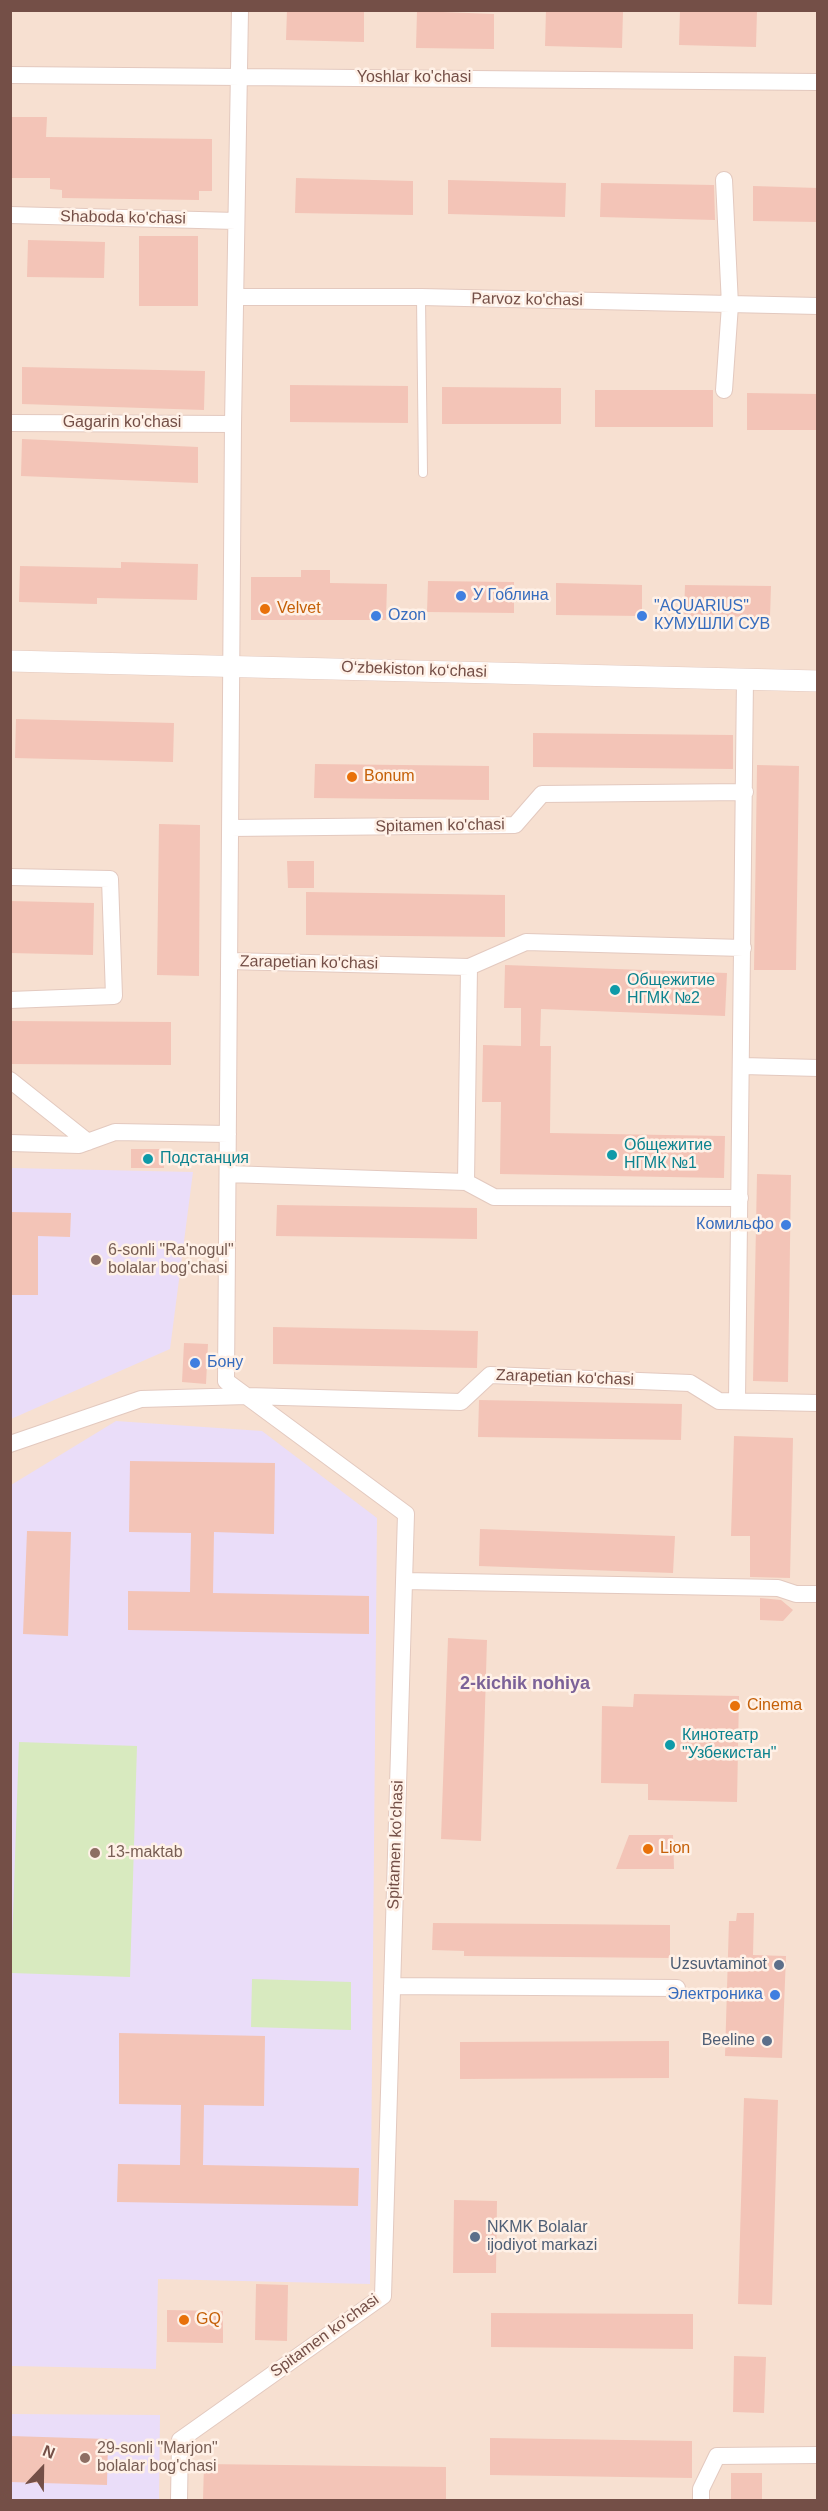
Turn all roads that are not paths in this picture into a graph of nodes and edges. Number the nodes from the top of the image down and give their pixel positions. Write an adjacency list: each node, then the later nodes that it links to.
1 (240, 10): 3 (street, Spitamen ko'chasi)
2 (10, 75): 3 (street, Yoshlar ko'chasi)
3 (238, 76): 4 (street, Yoshlar ko'chasi); 7 (street, Spitamen ko'chasi)
4 (818, 82)
5 (724, 180): 10 (street)
6 (10, 215): 7 (street, Shaboda ko'chasi)
7 (236, 221): 8 (street, Spitamen ko'chasi)
8 (236, 297): 9 (street, Parvoz ko'chasi); 14 (street, Spitamen ko'chasi)
9 (421, 297): 10 (street, Parvoz ko'chasi); 15 (lane)
10 (730, 305): 11 (street, Parvoz ko'chasi); 12 (street)
11 (818, 306)
12 (724, 390)
13 (10, 423): 14 (street, Gagarin ko'chasi)
14 (232, 424): 17 (street, Spitamen ko'chasi)
15 (423, 473)
16 (10, 661): 17 (street, O‘zbekiston ko‘chasi)
17 (231, 665): 18 (street, O‘zbekiston ko‘chasi); 21 (street, Spitamen ko'chasi)
18 (745, 678): 19 (street, O‘zbekiston ko‘chasi); 20 (street)
19 (818, 681)
20 (745, 792): 21 (street, Spitamen ko'chasi); 23 (street)
21 (230, 828): 24 (street, Spitamen ko'chasi)
22 (10, 876): 26 (street)
23 (743, 948): 25 (street, Zarapetian ko'chasi); 27 (street)
24 (229, 961): 25 (street, Zarapetian ko'chasi); 30 (street, Spitamen ko'chasi)
25 (469, 967): 34 (street)
26 (10, 1000)
27 (743, 1066): 28 (street); 35 (street)
28 (818, 1068)
29 (10, 1080): 31 (street)
30 (228, 1134): 31 (street); 33 (street, Spitamen ko'chasi)
31 (88, 1142): 32 (street)
32 (10, 1143)
33 (228, 1174): 34 (street); 36 (street, Spitamen ko'chasi)
34 (466, 1182): 35 (street)
35 (741, 1198): 37 (street)
36 (247, 1396): 37 (street, Zarapetian ko'chasi); 39 (street, Zarapetian ko'chasi); 40 (street, Spitamen ko'chasi)
37 (737, 1401): 38 (street, Zarapetian ko'chasi)
38 (818, 1403)
39 (10, 1444)
40 (404, 1581): 41 (street); 42 (street, Spitamen ko'chasi)
41 (818, 1594)
42 (392, 1986): 43 (street); 45 (street, Spitamen ko'chasi)
43 (676, 1988)
44 (818, 2455): 46 (street)
45 (179, 2500)
46 (701, 2500)

